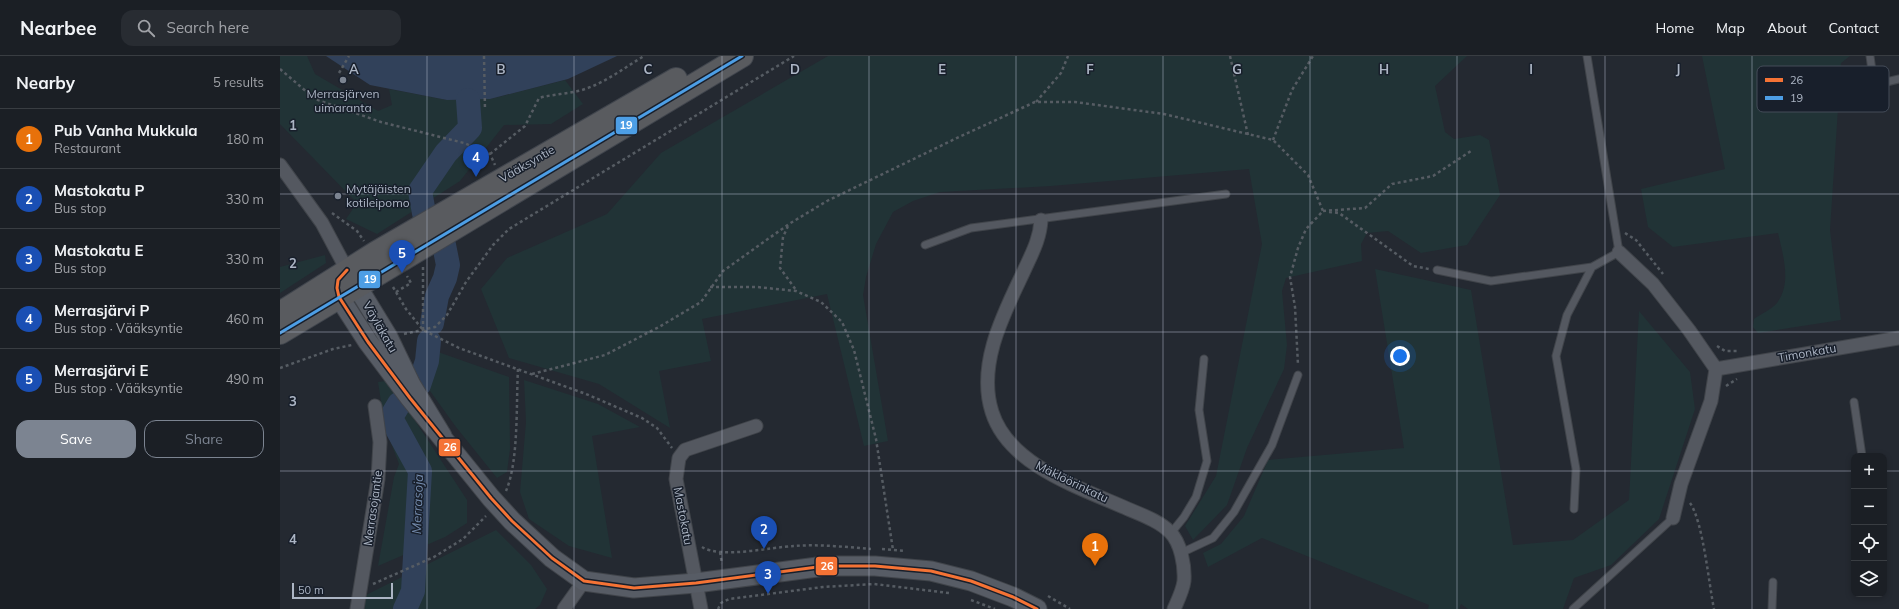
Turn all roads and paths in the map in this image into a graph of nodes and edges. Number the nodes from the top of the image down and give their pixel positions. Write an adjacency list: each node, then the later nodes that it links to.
1 (349, 56): 14 (path)
2 (484, 56): 18 (path)
3 (644, 56): 13 (path)
4 (715, 56): 35 (highway, Vääksyntie)
5 (742, 56): 35 (highway, Vääksyntie)
6 (794, 56): 41 (path)
7 (1068, 56): 17 (path)
8 (1230, 56): 19 (path)
9 (1313, 56): 20 (path)
10 (1587, 56): 27 (lane)
11 (1870, 56): 12 (lane)
12 (1871, 66)
13 (280, 69)
14 (339, 73)
15 (1899, 80): 16 (lane)
16 (1889, 82)
17 (1035, 102): 19 (path); 26 (path)
18 (486, 110)
19 (1248, 135): 20 (path)
20 (1273, 140): 24 (path)
21 (1471, 151): 24 (path)
22 (280, 164): 35 (street)
23 (1226, 194): 25 (lane)
24 (1323, 211): 32 (path); 53 (path)
25 (1041, 220): 28 (lane); 65 (street, Mäklöörinkatu)
26 (789, 224): 37 (path); 38 (path)
27 (1615, 231): 29 (lane); 34 (path)
28 (925, 245)
29 (1619, 252): 31 (lane); 51 (street)
30 (421, 262): 41 (path)
31 (1592, 267): 32 (lane); 62 (lane)
32 (1437, 270)
33 (405, 272): 39 (path)
34 (1666, 279)
35 (347, 285): 40 (highway, Vääksyntie); 42 (highway, Vääksyntie); 43 (street, Väyläkatu); 45 (street, Väyläkatu)
36 (393, 287): 39 (path)
37 (710, 287): 38 (path); 52 (path)
38 (796, 291): 66 (path)
39 (396, 292): 41 (path)
40 (280, 313)
41 (423, 330): 43 (path); 50 (path)
42 (280, 333)
43 (388, 338): 57 (street, Väyläkatu)
44 (1899, 338): 51 (street, Timonkatu)
45 (368, 342): 49 (path); 57 (street, Väyläkatu)
46 (1711, 343): 47 (path)
47 (1744, 351)
48 (1204, 359): 65 (lane)
49 (280, 368)
50 (518, 369): 52 (path); 61 (path)
51 (1716, 369): 60 (street)
52 (532, 374): 59 (path)
53 (1298, 375): 67 (lane)
54 (1854, 402): 58 (lane)
55 (374, 406): 71 (street, Merrasojantie)
56 (756, 426): 59 (street)
57 (442, 436): 68 (street, Väyläkatu)
58 (1862, 453)
59 (680, 458): 70 (street, Mastokatu)
60 (1679, 492): 64 (street); 82 (path)
61 (505, 495)
62 (1574, 508)
63 (487, 514): 71 (path)
64 (1673, 518): 81 (lane)
65 (1171, 532): 67 (street)
66 (893, 550)
67 (1181, 553): 80 (street)
68 (584, 581): 70 (street); 75 (street)
69 (1773, 582): 83 (lane)
70 (696, 583): 76 (street, Mastokatu); 79 (street)
71 (360, 590): 74 (street, Merrasojantie)
72 (951, 594): 77 (path)
73 (966, 598): 78 (path)
74 (357, 609)
75 (564, 609)
76 (701, 609)
77 (718, 609)
78 (995, 609)
79 (1036, 609)
80 (1174, 609)
81 (1573, 609)
82 (1714, 609)
83 (1772, 609)

